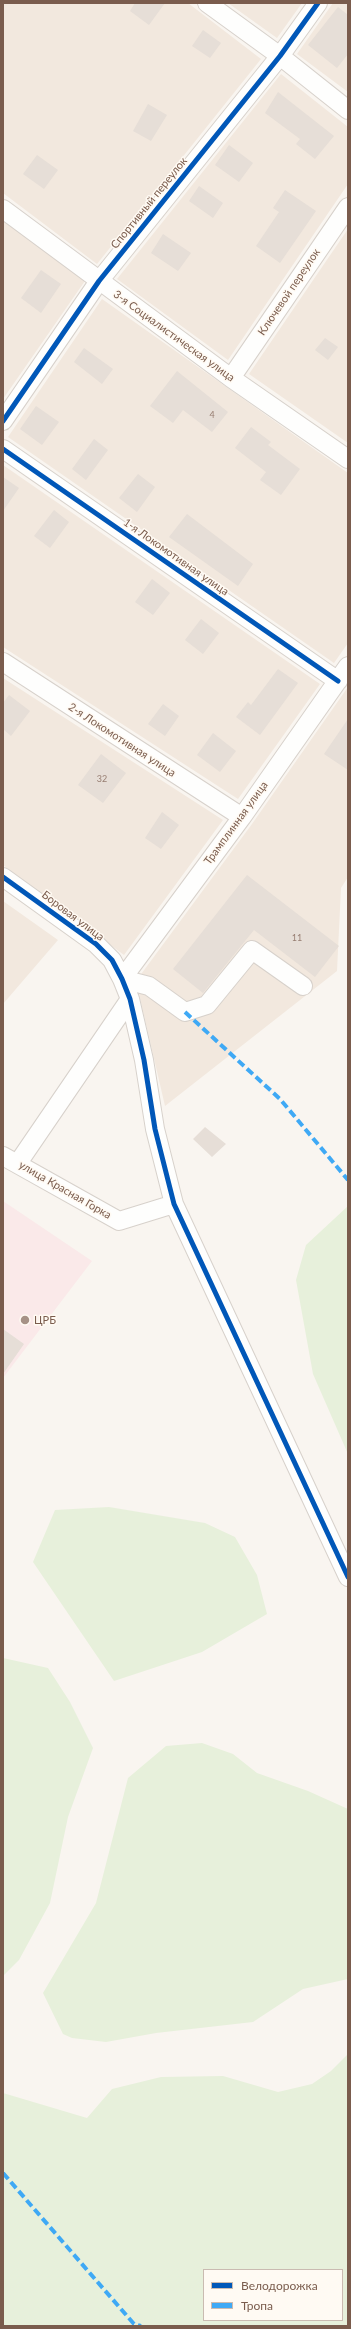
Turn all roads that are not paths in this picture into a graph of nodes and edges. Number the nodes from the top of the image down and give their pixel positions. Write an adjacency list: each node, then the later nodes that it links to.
1 (207, 3): 3 (street)
2 (318, 3): 3 (street, Спортивный переулок)
3 (280, 56): 4 (street); 7 (street, Спортивный переулок)
4 (348, 110)
5 (348, 207): 8 (street, Ключевой переулок)
6 (3, 209): 7 (street, 3-я Социалистическая улица)
7 (99, 281): 8 (street, 3-я Социалистическая улица); 9 (street, Спортивный переулок)
8 (231, 378): 11 (street, 3-я Социалистическая улица)
9 (3, 421)
10 (3, 449): 14 (street, 1-я Локомотивная улица)
11 (348, 459)
12 (3, 662): 15 (street, 2-я Локомотивная улица)
13 (348, 666): 14 (street, Трамплинная улица)
14 (338, 681): 15 (street, Трамплинная улица)
15 (242, 817): 17 (street, Трамплинная улица)
16 (3, 877): 17 (street, Боровая улица)
17 (122, 979): 18 (street); 19 (street, Боровая улица)
18 (303, 986)
19 (130, 999): 20 (street); 21 (street, Боровая улица)
20 (10, 1160): 21 (street, улица Красная Горка)
21 (174, 1204): 22 (street, Боровая улица)
22 (348, 1577)

